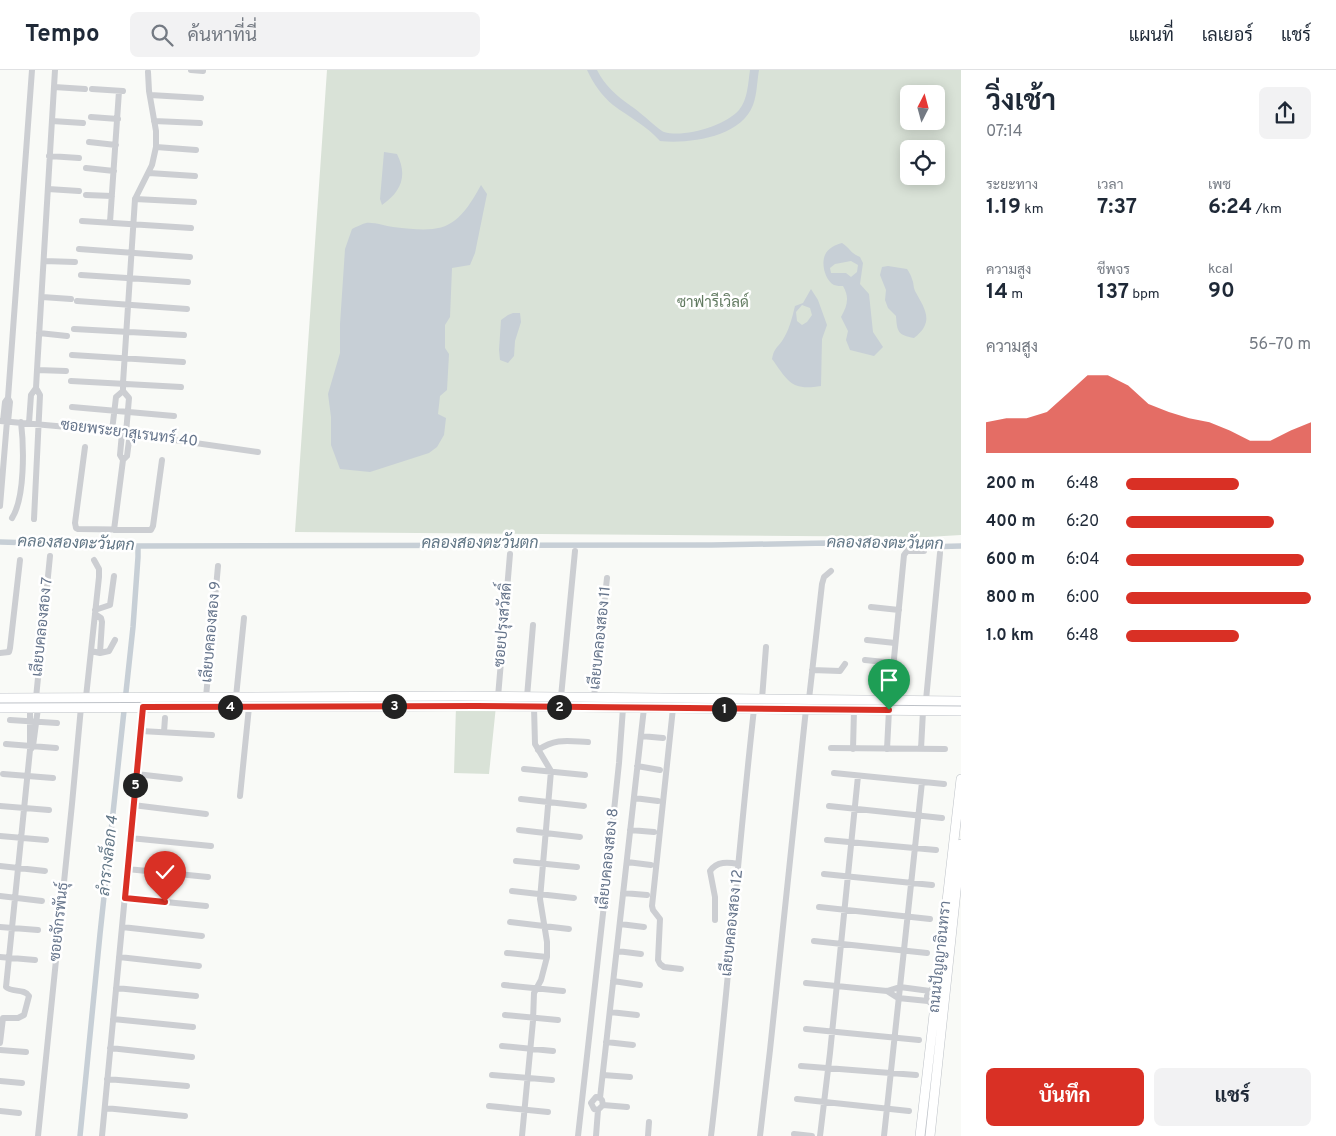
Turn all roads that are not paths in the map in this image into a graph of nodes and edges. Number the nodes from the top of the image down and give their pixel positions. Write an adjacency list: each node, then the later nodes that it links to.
1 (32, 70): 68 (street)
2 (55, 70): 6 (street)
3 (191, 70): 5 (street)
4 (148, 71): 9 (street)
5 (203, 71)
6 (54, 87): 7 (street); 13 (street)
7 (85, 89)
8 (92, 89): 12 (street)
9 (150, 95): 10 (street); 14 (street)
10 (200, 98)
11 (91, 117): 12 (street)
12 (118, 119): 18 (street)
13 (52, 121): 15 (street); 21 (street)
14 (154, 121): 16 (street); 19 (street)
15 (83, 123)
16 (200, 123)
17 (88, 142): 18 (street)
18 (116, 145): 24 (street)
19 (156, 147): 20 (street); 25 (street)
20 (196, 150)
21 (49, 156): 22 (street); 27 (street)
22 (79, 158)
23 (86, 168): 24 (street)
24 (114, 171): 30 (street)
25 (149, 172): 26 (street); 31 (street)
26 (195, 176)
27 (48, 189): 28 (street); 40 (street)
28 (79, 190)
29 (86, 195): 30 (street)
30 (112, 196): 34 (street)
31 (135, 199): 32 (street); 35 (street)
32 (194, 202)
33 (82, 221): 34 (street)
34 (110, 222): 35 (street)
35 (133, 224): 36 (street); 38 (street)
36 (191, 228)
37 (79, 249): 38 (street)
38 (131, 253): 39 (street); 43 (street)
39 (190, 257)
40 (44, 260): 41 (street); 45 (street)
41 (75, 262)
42 (81, 275): 43 (street)
43 (130, 279): 44 (street); 46 (street)
44 (188, 282)
45 (42, 297): 46 (street); 50 (street)
46 (128, 304): 47 (street); 49 (street)
47 (188, 309)
48 (74, 329): 49 (street)
49 (126, 331): 52 (street); 54 (street)
50 (39, 333): 51 (street); 56 (street)
51 (67, 336)
52 (184, 336)
53 (72, 355): 54 (street)
54 (125, 358): 55 (street); 59 (street)
55 (183, 362)
56 (37, 370): 57 (street); 61 (street)
57 (66, 371)
58 (71, 381): 59 (street)
59 (123, 383): 60 (street); 62 (street)
60 (181, 387)
61 (36, 388): 69 (street); 70 (street)
62 (123, 391): 64 (street); 65 (street)
63 (72, 407): 64 (street)
64 (114, 410): 65 (street); 71 (street)
65 (129, 412): 66 (street); 72 (street)
66 (174, 416)
67 (20, 422): 68 (street, ซอยพระยาสุเรนทร์ 40); 69 (street, ซอยพระยาสุเรนทร์ 40); 78 (street)
68 (4, 423): 76 (street)
69 (29, 423): 70 (street, ซอยพระยาสุเรนทร์ 40)
70 (40, 424): 71 (street, ซอยพระยาสุเรนทร์ 40); 79 (street)
71 (112, 431): 72 (street, ซอยพระยาสุเรนทร์ 40)
72 (126, 433): 74 (street, ซอยพระยาสุเรนทร์ 40); 80 (street)
73 (85, 447): 80 (street)
74 (258, 452)
75 (162, 460): 80 (street)
76 (2, 473): 77 (street)
77 (0, 506)
78 (12, 518)
79 (34, 520)
80 (114, 530)
81 (575, 551): 112 (street)
82 (924, 551): 93 (street)
83 (940, 553): 121 (street)
84 (510, 554): 110 (street, ซอยปรุงสวัสดิ์)
85 (50, 556): 115 (street, เลียบคลองสอง 7)
86 (20, 560): 102 (street)
87 (94, 560): 94 (street)
88 (218, 566): 108 (street, เลียบคลองสอง 9)
89 (831, 571): 107 (street)
90 (114, 576): 94 (street)
91 (607, 578): 113 (street, เลียบคลองสอง 11)
92 (871, 607): 93 (street)
93 (899, 610): 99 (street)
94 (95, 612): 101 (street); 103 (street)
95 (244, 618): 109 (street)
96 (533, 625): 111 (street)
97 (115, 640): 103 (street)
98 (867, 640): 99 (street)
99 (895, 643): 105 (street)
100 (766, 647): 117 (street)
101 (91, 651): 103 (street); 116 (street)
102 (0, 653)
103 (100, 653)
104 (865, 660): 105 (street)
105 (894, 663): 120 (street)
106 (845, 664): 107 (street)
107 (812, 670): 119 (street)
108 (206, 697): 109 (main road); 116 (main road)
109 (236, 697): 110 (main road)
110 (498, 697): 111 (main road)
111 (528, 697): 112 (main road)
112 (561, 697): 113 (main road)
113 (594, 697): 117 (main road)
114 (0, 698): 115 (main road)
115 (36, 698): 116 (main road)
116 (86, 698)
117 (762, 699): 118 (main road)
118 (791, 699): 119 (main road); 133 (main road)
119 (809, 699): 120 (main road)
120 (890, 700): 121 (main road)
121 (926, 700): 122 (main road)
122 (961, 700)
123 (80, 707): 124 (main road); 128 (main road); 324 (street, ซอยจักรพันธุ์)
124 (143, 707): 125 (main road); 144 (street)
125 (249, 707): 126 (main road); 174 (street)
126 (534, 707): 129 (main road); 158 (street)
127 (0, 708): 128 (main road)
128 (34, 708): 141 (street); 142 (street)
129 (623, 708): 130 (main road); 327 (street, เลียบคลองสอง 8)
130 (644, 708): 131 (main road); 147 (street)
131 (673, 708): 132 (main road); 257 (street)
132 (754, 709): 133 (main road); 208 (street, เลียบคลองสอง 12)
133 (791, 709): 134 (main road)
134 (806, 710): 135 (main road); 332 (street)
135 (854, 710): 136 (main road); 154 (street)
136 (889, 710): 138 (main road); 155 (street)
137 (961, 710): 138 (main road)
138 (922, 711): 156 (street)
139 (165, 718): 145 (street)
140 (10, 720): 141 (street)
141 (29, 721): 142 (street); 151 (street)
142 (37, 722): 143 (street); 151 (street)
143 (57, 723)
144 (140, 731): 145 (street); 165 (street)
145 (164, 732): 146 (street)
146 (212, 734)
147 (641, 736): 148 (street); 159 (street)
148 (663, 738)
149 (588, 742): 158 (street)
150 (6, 744): 151 (street)
151 (31, 747): 152 (street); 167 (street)
152 (56, 748)
153 (831, 748): 154 (street)
154 (853, 749): 155 (street)
155 (887, 749): 156 (street)
156 (921, 749): 157 (street)
157 (945, 749)
158 (538, 750): 162 (street)
159 (638, 766): 161 (street); 175 (street)
160 (524, 769): 162 (street)
161 (660, 770)
162 (551, 771): 166 (street); 178 (street)
163 (834, 773): 168 (street)
164 (3, 774): 167 (street)
165 (136, 774): 170 (street); 179 (street)
166 (585, 775)
167 (28, 776): 169 (street); 183 (street)
168 (858, 776): 172 (street); 184 (street)
169 (53, 778)
170 (180, 779)
171 (961, 779): 267 (main road, ถนนปัญญาอินทรา)
172 (922, 782): 173 (street); 187 (street)
173 (944, 784)
174 (240, 796)
175 (634, 798): 177 (street); 190 (street)
176 (521, 799): 178 (street)
177 (658, 801)
178 (549, 802): 181 (street); 192 (street)
179 (134, 805): 186 (street); 196 (street)
180 (0, 806): 183 (street)
181 (584, 806)
182 (830, 806): 184 (street)
183 (25, 808): 185 (street); 195 (street)
184 (854, 809): 187 (street); 199 (street)
185 (49, 810)
186 (206, 814)
187 (919, 814): 188 (street); 202 (street)
188 (942, 818)
189 (519, 830): 192 (street)
190 (630, 830): 191 (street); 205 (street)
191 (654, 832)
192 (546, 833): 194 (street); 206 (street)
193 (0, 836): 195 (street)
194 (580, 837)
195 (22, 838): 197 (street); 211 (street)
196 (130, 838): 201 (street); 212 (street)
197 (46, 840)
198 (827, 840): 199 (street)
199 (850, 842): 202 (street); 215 (street)
200 (961, 844): 267 (main road, ถนนปัญญาอินทรา)
201 (211, 846)
202 (915, 848): 203 (street); 217 (street)
203 (936, 850)
204 (516, 861): 206 (street)
205 (627, 862): 207 (street); 220 (street)
206 (543, 863): 210 (street); 221 (street)
207 (651, 864)
208 (738, 864): 233 (street); 331 (street, เลียบคลองสอง 12)
209 (0, 866): 211 (street)
210 (578, 867)
211 (18, 868): 213 (street); 224 (street)
212 (127, 869): 216 (street); 225 (street)
213 (45, 871)
214 (824, 874): 215 (street)
215 (847, 876): 217 (street); 230 (street)
216 (208, 877)
217 (911, 882): 218 (street); 231 (street)
218 (932, 885)
219 (512, 891): 221 (street)
220 (623, 893): 222 (street); 235 (street)
221 (540, 894): 226 (street); 236 (street)
222 (647, 895)
223 (0, 896): 224 (street)
224 (15, 898): 227 (street); 239 (street)
225 (125, 898): 228 (street); 240 (street)
226 (574, 898)
227 (42, 901)
228 (206, 906)
229 (819, 907): 230 (street)
230 (843, 910): 231 (street); 245 (street)
231 (908, 916): 232 (street); 246 (street)
232 (930, 919)
233 (715, 920)
234 (510, 922): 236 (street)
235 (620, 924): 238 (street); 247 (street)
236 (545, 926): 241 (street); 253 (street)
237 (0, 927): 239 (street)
238 (644, 927)
239 (12, 928): 242 (street); 254 (street)
240 (122, 928): 243 (street); 252 (street)
241 (570, 928)
242 (38, 930)
243 (202, 936)
244 (814, 941): 245 (street)
245 (840, 943): 246 (street); 262 (street)
246 (904, 950): 249 (street); 264 (street)
247 (617, 951): 250 (street); 258 (street)
248 (507, 953): 253 (street)
249 (927, 953)
250 (641, 954)
251 (0, 957): 254 (street)
252 (119, 957): 256 (street); 265 (street)
253 (547, 957): 266 (street)
254 (8, 958): 255 (street); 263 (street)
255 (34, 960)
256 (199, 966)
257 (681, 969)
258 (613, 981): 261 (street); 273 (street)
259 (806, 983): 262 (street)
260 (504, 985): 266 (street)
261 (640, 985)
262 (836, 986): 269 (street); 282 (street)
263 (3, 987): 277 (street)
264 (900, 987): 267 (street); 269 (street); 271 (street)
265 (116, 988): 270 (street); 278 (street)
266 (536, 988): 268 (street); 276 (street)
267 (938, 988): 272 (main road, ถนนปัญญาอินทรา); 272 (street)
268 (563, 991)
269 (887, 991): 271 (street)
270 (196, 996)
271 (898, 998): 272 (street); 283 (street)
272 (935, 1006): 336 (main road, ถนนปัญญาอินทรา); 337 (main road, ถนนปัญญาอินทรา)
273 (610, 1012): 275 (street); 285 (street)
274 (505, 1015): 276 (street)
275 (636, 1015)
276 (533, 1017): 279 (street); 290 (street)
277 (1, 1019): 286 (street)
278 (113, 1019): 280 (street); 289 (street)
279 (558, 1020)
280 (193, 1027)
281 (806, 1029): 282 (street)
282 (832, 1031): 283 (street); 296 (street)
283 (895, 1038): 284 (street); 297 (street)
284 (919, 1040)
285 (606, 1042): 287 (street); 298 (street)
286 (0, 1043)
287 (633, 1045)
288 (502, 1046): 290 (street)
289 (110, 1048): 294 (street); 303 (street)
290 (530, 1049): 292 (street); 302 (street)
291 (0, 1050): 293 (street)
292 (553, 1051)
293 (26, 1052)
294 (192, 1057)
295 (801, 1066): 296 (street)
296 (828, 1068): 297 (street); 310 (street)
297 (891, 1072): 300 (street); 315 (street)
298 (603, 1074): 301 (street); 308 (street)
299 (492, 1075): 302 (street)
300 (916, 1075)
301 (630, 1077)
302 (527, 1078): 304 (street); 316 (street)
303 (107, 1079): 307 (street); 314 (street)
304 (552, 1080)
305 (0, 1081): 306 (street)
306 (22, 1083)
307 (187, 1086)
308 (600, 1098): 312 (street); 312 (street)
309 (797, 1099): 310 (street)
310 (823, 1101): 315 (street); 334 (street)
311 (489, 1106): 316 (street)
312 (601, 1107): 313 (street); 328 (street)
313 (627, 1107)
314 (105, 1108): 321 (street); 325 (street)
315 (887, 1108): 318 (street); 335 (street)
316 (524, 1110): 319 (street); 326 (street)
317 (0, 1111): 320 (street)
318 (909, 1111)
319 (548, 1112)
320 (19, 1113)
321 (185, 1116)
322 (649, 1122): 330 (street)
323 (794, 1134): 333 (street)
324 (38, 1136)
325 (102, 1136)
326 (522, 1136)
327 (578, 1136)
328 (596, 1136): 329 (street)
329 (602, 1136)
330 (648, 1136)
331 (711, 1136)
332 (760, 1136)
333 (812, 1136)
334 (820, 1136)
335 (884, 1136)
336 (920, 1136)
337 (930, 1136)

